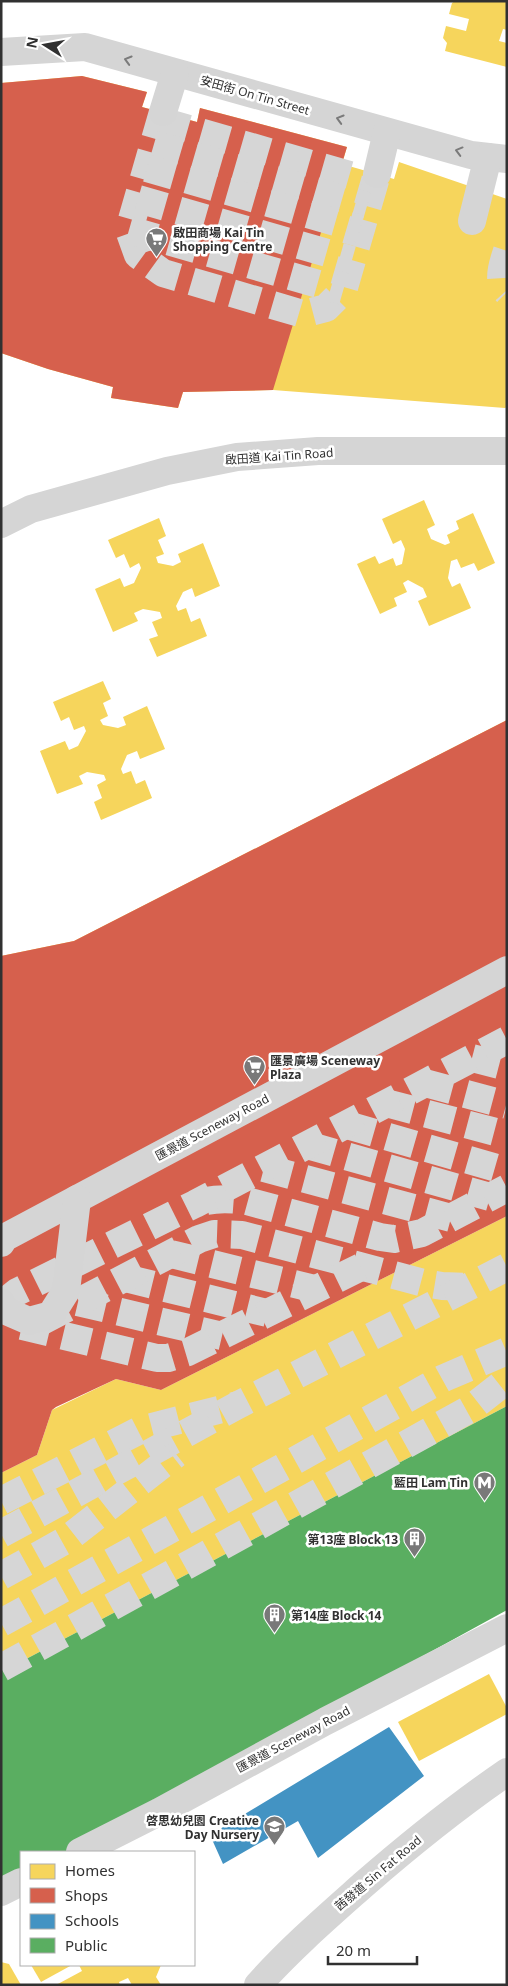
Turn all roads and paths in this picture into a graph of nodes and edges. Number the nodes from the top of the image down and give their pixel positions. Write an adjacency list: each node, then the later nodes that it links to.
1 (1, 52): 2 (street, 安田街 On Tin Street, one-way to 1)
2 (175, 73): 3 (street); 4 (street, 安田街 On Tin Street, one-way to 2)
3 (163, 112)
4 (387, 132): 5 (street, 安田街 On Tin Street, one-way to 4); 6 (street)
5 (498, 158): 7 (street)
6 (376, 174)
7 (472, 221)
8 (507, 451): 9 (street, 啟田道 Kai Tin Road)
9 (1, 524)
10 (507, 970): 11 (street, 匯景道 Sceneway Road)
11 (77, 1199): 12 (street, 匯景道 Sceneway Road); 13 (street, bridge)
12 (1, 1243)
13 (1, 1302)
14 (507, 1628): 16 (street, 匯景道 Sceneway Road)
15 (507, 1772): 19 (street, 茜發道 Sin Fat Road)
16 (82, 1851)
17 (20, 1882): 18 (street)
18 (1, 1892)
19 (258, 1985)

